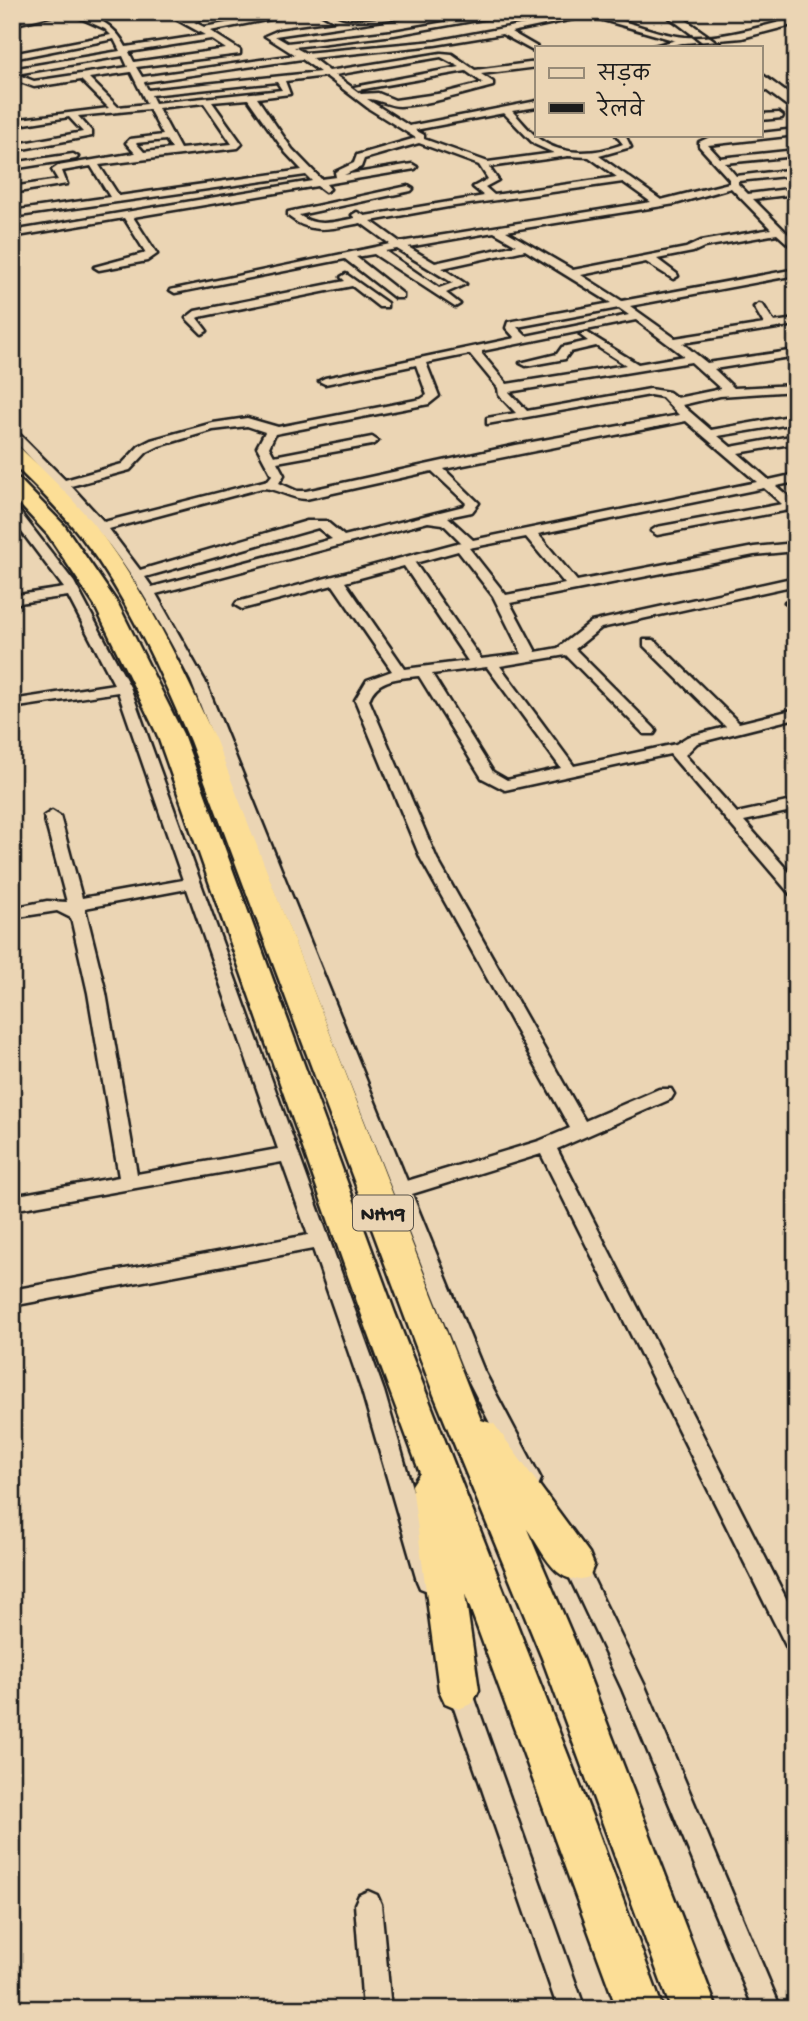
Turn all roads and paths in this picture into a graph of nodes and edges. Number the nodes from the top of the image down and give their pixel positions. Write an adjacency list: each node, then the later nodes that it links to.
1 (61, 12): 15 (street)
2 (71, 12): 21 (street)
3 (220, 12): 12 (street)
4 (302, 12): 18 (street)
5 (343, 12): 11 (street)
6 (433, 12): 16 (street)
7 (518, 12): 13 (street)
8 (560, 12): 17 (street)
9 (583, 13): 17 (street); 23 (street)
10 (170, 14): 12 (street)
11 (326, 14): 16 (street)
12 (186, 17): 18 (street)
13 (486, 18): 17 (street); 19 (street)
14 (796, 21): 23 (street)
15 (12, 22)
16 (347, 24): 20 (street); 25 (street)
17 (499, 28): 24 (street); 28 (street)
18 (204, 30): 22 (street)
19 (387, 34): 20 (street); 24 (street)
20 (363, 35): 25 (street)
21 (117, 36): 29 (street); 30 (street)
22 (212, 36): 27 (street); 29 (street)
23 (684, 40): 26 (street)
24 (397, 44): 31 (street)
25 (285, 46): 31 (street)
26 (658, 46)
27 (234, 50): 32 (street); 34 (street)
28 (535, 50)
29 (125, 52): 34 (street); 36 (street)
30 (12, 57)
31 (304, 57): 32 (street); 37 (street)
32 (253, 63): 40 (street)
33 (535, 64): 35 (street)
34 (133, 67): 38 (street); 40 (street)
35 (472, 70): 37 (street); 41 (street); 46 (street)
36 (12, 73): 38 (street)
37 (325, 74): 39 (street); 41 (street)
38 (83, 77): 49 (street)
39 (279, 78): 42 (street); 43 (street)
40 (138, 80): 42 (street)
41 (349, 89): 44 (street)
42 (145, 93): 48 (street)
43 (251, 96): 45 (street); 76 (street)
44 (359, 97): 46 (street); 56 (street)
45 (206, 100): 48 (street); 67 (street)
46 (402, 103): 55 (street)
47 (535, 104): 50 (street)
48 (153, 106): 49 (street); 62 (street)
49 (116, 110): 51 (street)
50 (506, 110): 55 (street); 70 (street)
51 (71, 114): 54 (street); 65 (street)
52 (779, 116): 53 (street)
53 (762, 117)
54 (12, 123)
55 (440, 123): 56 (street)
56 (410, 128): 63 (street)
57 (796, 132): 61 (street)
58 (625, 136): 68 (street)
59 (695, 136): 64 (street)
60 (759, 136): 64 (street)
61 (762, 136)
62 (168, 137): 66 (street); 67 (street)
63 (419, 140): 73 (street); 78 (street)
64 (704, 142): 71 (street)
65 (15, 146)
66 (138, 151): 67 (street); 72 (street); 74 (street)
67 (178, 152)
68 (589, 153): 70 (street); 79 (street)
69 (796, 153): 71 (street)
70 (568, 155): 73 (street)
71 (718, 161): 80 (street)
72 (93, 162): 83 (street); 87 (street)
73 (486, 164): 86 (street)
74 (12, 166)
75 (412, 167): 78 (street)
76 (307, 172): 81 (street); 87 (street)
77 (796, 172): 80 (street)
78 (344, 179): 81 (street)
79 (625, 179): 86 (street); 89 (street)
80 (734, 182): 85 (street); 89 (street)
81 (318, 184): 88 (street); 91 (street)
82 (408, 189): 88 (street)
83 (12, 190)
84 (796, 191): 85 (street)
85 (748, 197): 94 (street)
86 (493, 198): 92 (street)
87 (116, 199): 90 (street)
88 (341, 203): 92 (street); 92 (street)
89 (659, 203): 93 (street)
90 (12, 214)
91 (128, 216): 95 (street); 103 (street)
92 (362, 219): 96 (street)
93 (495, 229): 96 (street); 97 (street)
94 (778, 231): 98 (street); 101 (street)
95 (12, 234)
96 (399, 246): 99 (street); 104 (street)
97 (527, 246): 104 (street); 106 (street)
98 (796, 248)
99 (376, 250): 100 (street); 110 (street)
100 (349, 257): 102 (street); 111 (street)
101 (648, 258): 106 (street); 107 (street)
102 (327, 262): 108 (street); 109 (street)
103 (99, 267)
104 (433, 267): 110 (street)
105 (796, 272): 114 (street)
106 (573, 273): 114 (street)
107 (673, 276)
108 (354, 282): 112 (street); 120 (street)
109 (175, 290)
110 (438, 292): 113 (street)
111 (399, 296)
112 (383, 304)
113 (455, 304)
114 (621, 304): 116 (street); 121 (street)
115 (759, 307): 118 (street)
116 (640, 316): 119 (street); 122 (street)
117 (796, 322): 118 (street)
118 (771, 326): 122 (street)
119 (578, 329): 121 (street); 123 (street)
120 (202, 331)
121 (523, 339): 124 (street)
122 (674, 341): 126 (street)
123 (595, 343): 128 (street); 130 (street)
124 (477, 349): 127 (street); 132 (street)
125 (796, 354): 129 (street)
126 (695, 358): 129 (street); 130 (street)
127 (420, 361): 131 (street); 141 (street)
128 (526, 363)
129 (706, 367): 134 (street)
130 (639, 369): 132 (street)
131 (325, 381)
132 (504, 388): 136 (street)
133 (796, 388): 134 (street)
134 (731, 391): 135 (street)
135 (676, 403): 136 (street); 137 (street)
136 (525, 415): 139 (street)
137 (687, 417): 142 (street); 148 (street)
138 (796, 419): 142 (street)
139 (491, 421)
140 (12, 431): 153 (street)
141 (271, 431): 147 (street); 153 (street)
142 (709, 434): 145 (street)
143 (796, 439): 145 (street)
144 (372, 441): 147 (street)
145 (729, 451): 152 (street)
146 (12, 452): 203 (highway, NH19)
147 (270, 460): 151 (street)
148 (435, 467): 156 (street); 157 (street)
149 (796, 478): 152 (street)
150 (12, 483): 204 (highway, NH19)
151 (272, 483): 156 (street); 158 (street)
152 (767, 484): 154 (street); 159 (street)
153 (62, 485): 158 (street)
154 (793, 508): 160 (street)
155 (12, 510): 169 (street)
156 (310, 510): 161 (street); 165 (street)
157 (434, 517): 161 (street); 162 (street)
158 (100, 527): 165 (street)
159 (528, 531): 162 (street); 168 (street)
160 (657, 531)
161 (341, 540): 170 (street)
162 (465, 545): 164 (street); 172 (street)
163 (796, 547): 168 (street)
164 (407, 560): 166 (street); 177 (street)
165 (137, 575): 170 (street)
166 (336, 579): 173 (street); 179 (street)
167 (796, 581): 175 (street)
168 (574, 586): 172 (street)
169 (72, 591): 171 (street); 180 (street)
170 (148, 592): 199 (street)
171 (12, 600)
172 (502, 600): 176 (street)
173 (242, 605)
174 (649, 643): 183 (street)
175 (568, 649): 176 (street); 184 (street)
176 (531, 657): 177 (street)
177 (483, 663): 178 (street); 186 (street)
178 (423, 671): 179 (street); 186 (street)
179 (401, 674): 195 (street)
180 (122, 687): 181 (street); 190 (street)
181 (12, 704)
182 (796, 713): 183 (street)
183 (737, 729): 185 (street)
184 (649, 731)
185 (681, 747): 186 (street); 189 (street)
186 (571, 772)
187 (796, 805): 189 (street)
188 (52, 816): 192 (street)
189 (733, 820): 191 (street)
190 (193, 883): 192 (street); 197 (street)
191 (796, 890)
192 (77, 910): 193 (street); 198 (street)
193 (12, 913)
194 (665, 1094): 195 (street)
195 (581, 1131): 196 (street)
196 (546, 1146): 199 (street); 206 (street)
197 (291, 1154): 198 (street); 201 (street)
198 (129, 1181): 200 (street)
199 (401, 1190): 205 (street)
200 (12, 1203)
201 (320, 1240): 202 (street); 207 (street)
202 (12, 1298)
203 (452, 1395): 205 (highway); 212 (highway, NH19)
204 (425, 1436): 207 (highway); 211 (highway, NH19)
205 (575, 1564): 213 (street)
206 (796, 1642)
207 (459, 1690): 210 (street)
208 (368, 1903): 209 (street)
209 (377, 2009)
210 (572, 2009)
211 (640, 2009)
212 (694, 2009)
213 (768, 2009)

